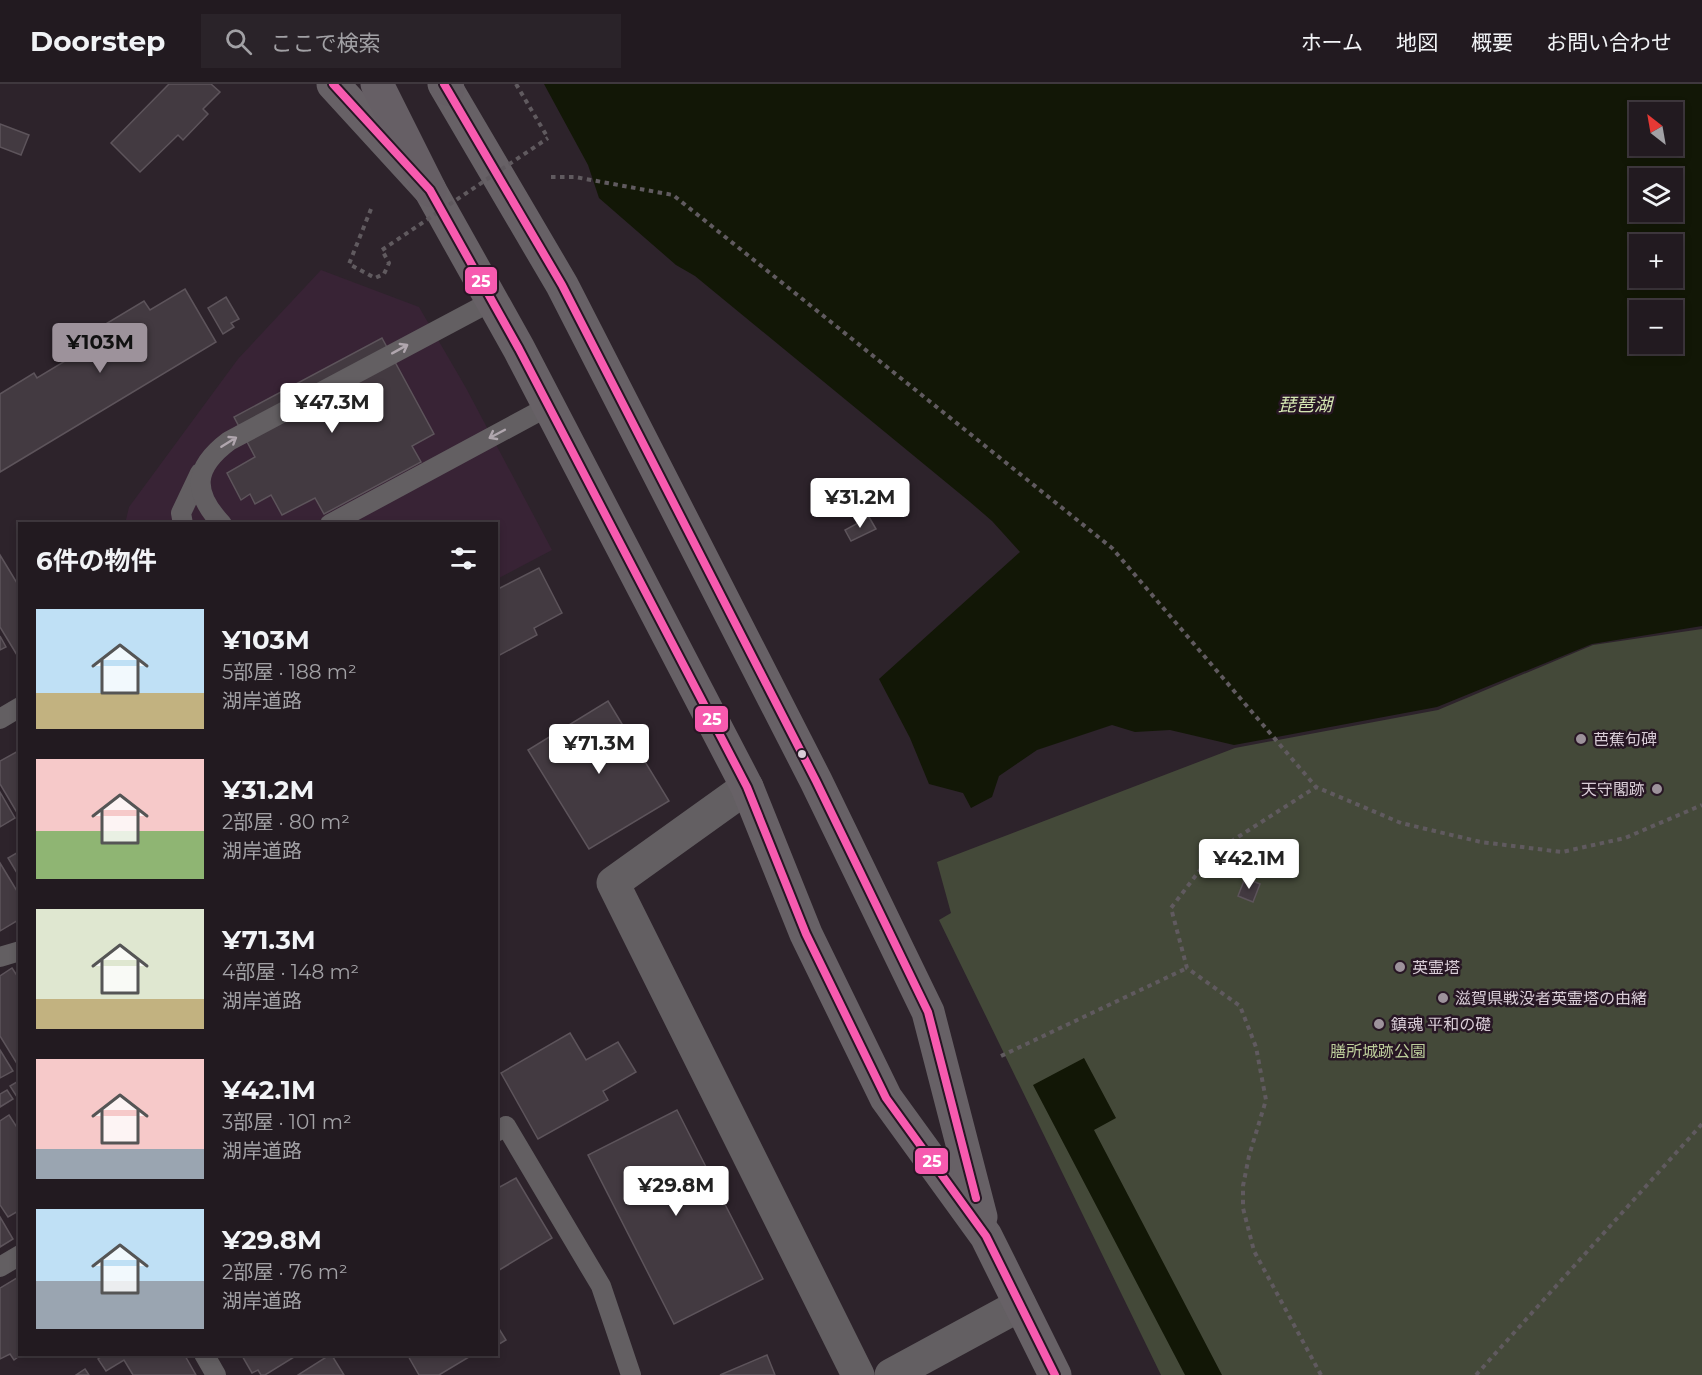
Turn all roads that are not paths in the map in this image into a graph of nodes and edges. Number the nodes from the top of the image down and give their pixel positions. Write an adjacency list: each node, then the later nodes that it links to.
1 (333, 84): 4 (main road)
2 (377, 84): 4 (main road)
3 (446, 86): 17 (main road)
4 (430, 190): 5 (main road)
5 (492, 300): 6 (main road); 7 (lane, one-way to 5)
6 (549, 406): 10 (lane, one-way to 10); 13 (main road)
7 (202, 469): 8 (lane); 9 (lane)
8 (183, 522)
9 (220, 522)
10 (334, 522)
11 (18, 707): 12 (lane)
12 (0, 719)
13 (747, 787): 17 (main road); 24 (street)
14 (18, 952): 15 (lane)
15 (0, 957)
16 (498, 1131): 23 (lane)
17 (986, 1236): 20 (main road)
18 (18, 1256): 19 (lane)
19 (0, 1267)
20 (1020, 1305): 25 (street); 26 (main road)
21 (205, 1356): 22 (lane)
22 (216, 1375)
23 (631, 1375)
24 (858, 1375)
25 (891, 1375)
26 (1055, 1375)

